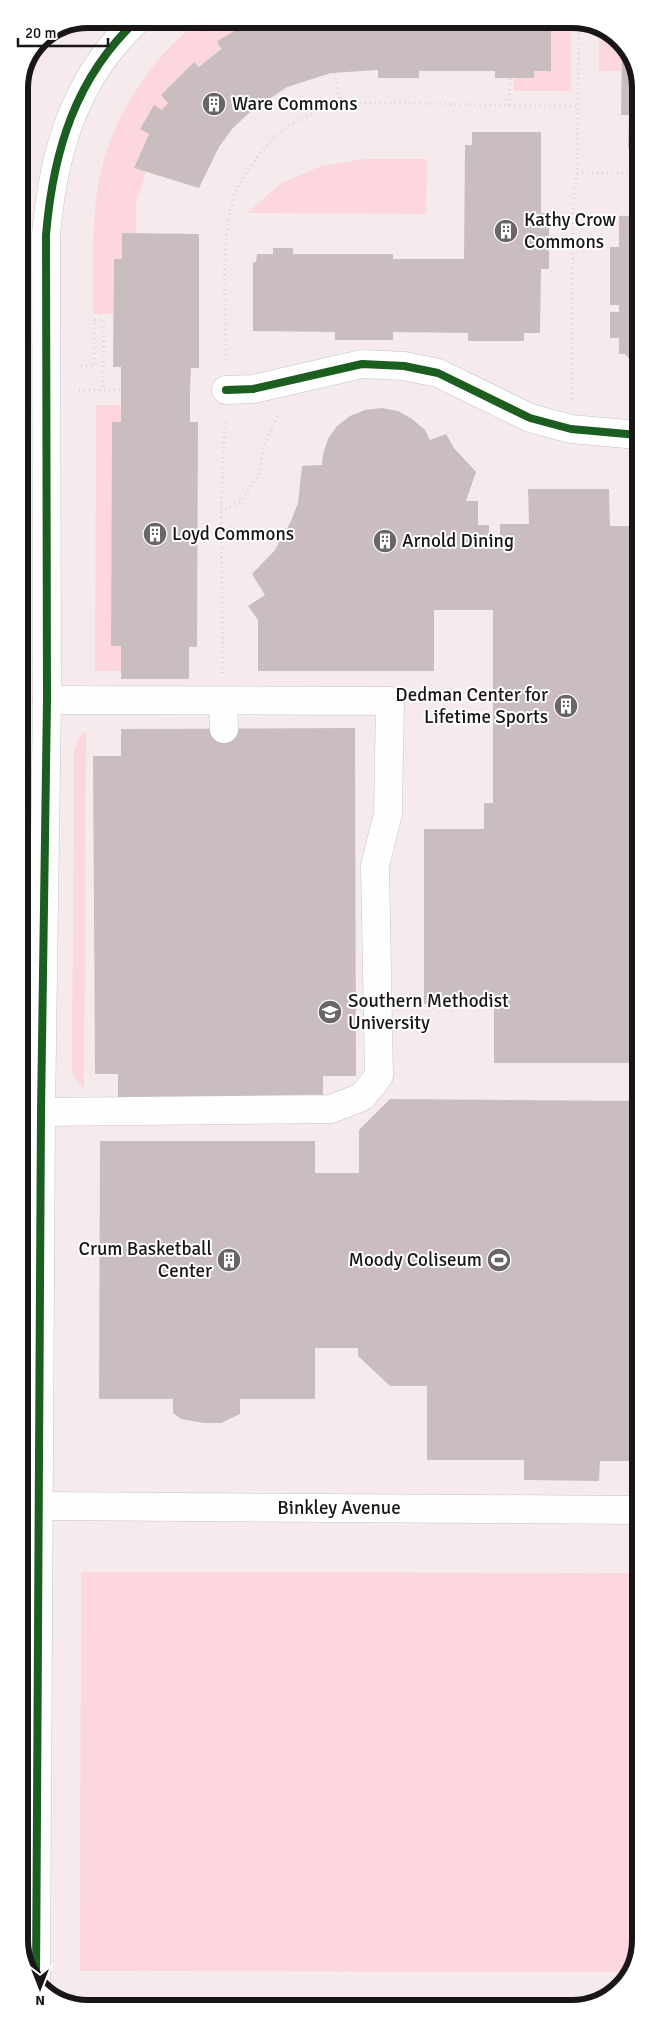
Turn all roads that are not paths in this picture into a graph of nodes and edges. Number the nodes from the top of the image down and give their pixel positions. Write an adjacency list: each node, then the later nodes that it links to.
1 (129, 27): 4 (street)
2 (226, 390): 3 (street)
3 (632, 434)
4 (47, 700): 5 (street); 7 (street)
5 (223, 701): 6 (street); 7 (street)
6 (224, 729)
7 (41, 1112): 8 (street)
8 (31, 1212): 9 (street)
9 (39, 1506): 10 (street, Binkley Avenue); 11 (street)
10 (632, 1510)
11 (36, 1963)

